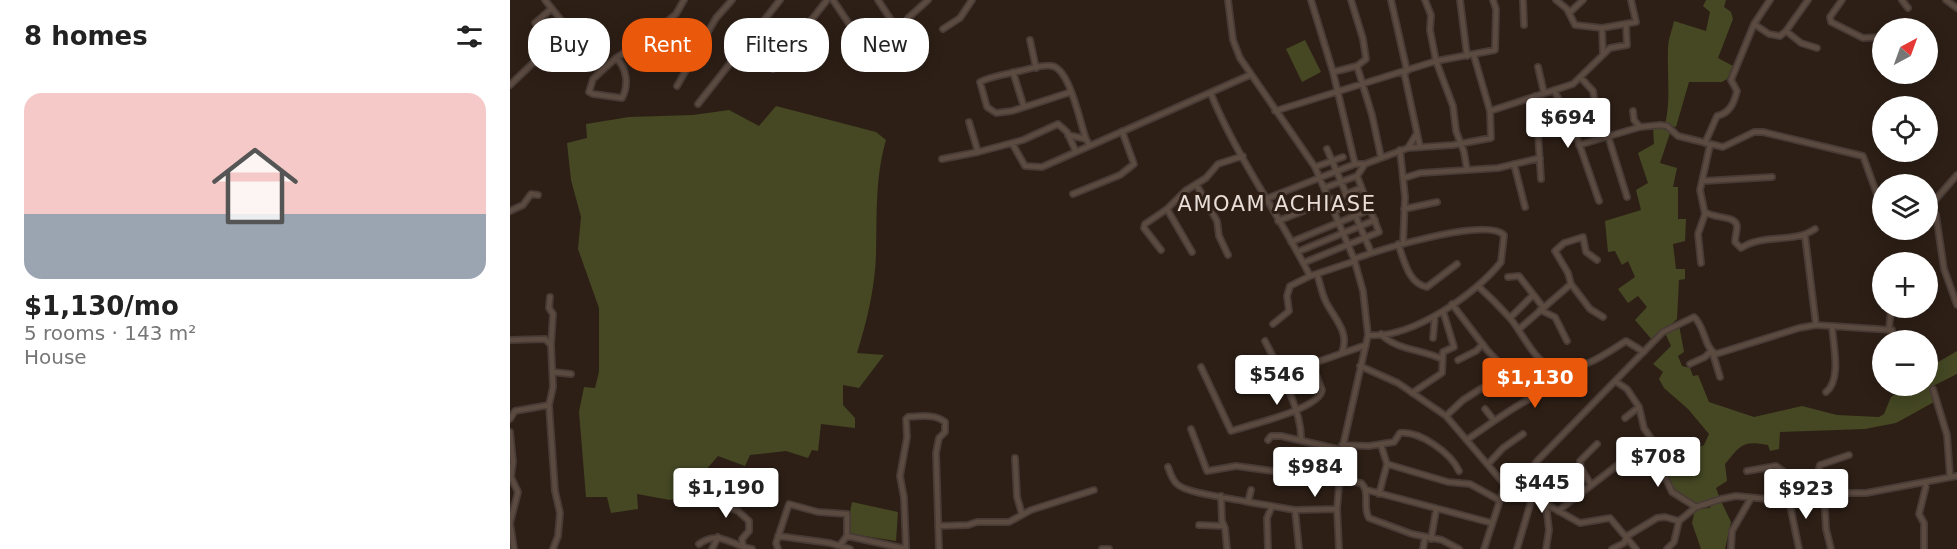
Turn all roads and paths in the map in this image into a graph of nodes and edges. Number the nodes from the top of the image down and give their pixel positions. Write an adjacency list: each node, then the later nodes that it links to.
1 (545, 0): 29 (street)
2 (684, 0): 49 (street)
3 (732, 0): 61 (street)
4 (780, 0): 69 (street)
5 (827, 0): 33 (street)
6 (833, 0): 34 (street)
7 (878, 0): 35 (street)
8 (928, 0): 36 (street)
9 (972, 0): 41 (street)
10 (1228, 0): 58 (street)
11 (1311, 0): 57 (street)
12 (1351, 0): 51 (street)
13 (1391, 0): 55 (street)
14 (1425, 0): 50 (street)
15 (1460, 0): 47 (street)
16 (1493, 0): 48 (street)
17 (1523, 0): 38 (street)
18 (1556, 0): 30 (street)
19 (1583, 0): 30 (street)
20 (1624, 0): 26 (street)
21 (1770, 0): 37 (street)
22 (1808, 0): 42 (street)
23 (1842, 0): 43 (street)
24 (1902, 0): 27 (street)
25 (1946, 0): 28 (street)
26 (1631, 1): 39 (street)
27 (1908, 8)
28 (1957, 8)
29 (551, 9): 31 (street); 32 (street)
30 (1569, 13): 40 (street)
31 (541, 18)
32 (559, 18)
33 (813, 18)
34 (845, 18)
35 (890, 18)
36 (908, 18)
37 (1754, 24): 42 (street); 83 (street)
38 (1524, 25)
39 (1626, 26): 40 (street); 46 (street)
40 (1602, 28): 46 (street)
41 (943, 29)
42 (1786, 31): 45 (street)
43 (1872, 38)
44 (1030, 40): 53 (street)
45 (1817, 48)
46 (1603, 54): 59 (street)
47 (1467, 56): 48 (street); 50 (street)
48 (1474, 56): 72 (street)
49 (616, 58): 49 (street)
50 (1437, 61): 55 (street); 82 (street)
51 (1358, 66): 57 (street); 62 (street)
52 (528, 68): 60 (street)
53 (1036, 68): 56 (street); 64 (street)
54 (1538, 68): 66 (street)
55 (1405, 71): 62 (street); 77 (street)
56 (1014, 72): 70 (street); 70 (street)
57 (1333, 72): 65 (street)
58 (1250, 75): 67 (street); 71 (street)
59 (1581, 78): 63 (street); 79 (street)
60 (510, 85)
61 (677, 86)
62 (1364, 86): 65 (street); 94 (street)
63 (1554, 90): 66 (street); 84 (street)
64 (1071, 92): 70 (street); 80 (street)
65 (1338, 92): 71 (street); 98 (street)
66 (1544, 93): 68 (street)
67 (1211, 94): 76 (street); 92 (street)
68 (1535, 96): 72 (street); 95 (street)
69 (698, 104)
70 (1024, 107)
71 (1275, 111): 101 (street)
72 (1490, 111): 82 (street)
73 (1633, 111): 75 (street)
74 (969, 122): 90 (street)
75 (1640, 127): 79 (street); 83 (street)
76 (1122, 131): 85 (street); 116 (street)
77 (1418, 131): 86 (street); 87 (street)
78 (1068, 135): 80 (street); 81 (street); 91 (street)
79 (1608, 136): 84 (street); 119 (street)
80 (1086, 139): 85 (street)
81 (1012, 143): 90 (street); 91 (street)
82 (1460, 143): 86 (street); 102 (street)
83 (1707, 144): 110 (street); 111 (street)
84 (1579, 145): 123 (street)
85 (1090, 146): 91 (street)
86 (1420, 147): 87 (street)
87 (1408, 148): 89 (street)
88 (1327, 149): 97 (street)
89 (1400, 150): 94 (street); 107 (street)
90 (978, 152): 96 (street)
91 (1076, 152)
92 (1243, 156): 113 (street); 121 (street)
93 (1343, 157): 97 (street)
94 (1381, 157): 99 (street)
95 (1540, 158): 100 (street); 109 (street)
96 (942, 159)
97 (1332, 161): 101 (street); 103 (street)
98 (1355, 164): 99 (street); 103 (street)
99 (1365, 164): 104 (street)
100 (1514, 164): 102 (street); 126 (street)
101 (1315, 167): 108 (street)
102 (1467, 170): 107 (street)
103 (1336, 172): 108 (street); 112 (street)
104 (1356, 176): 112 (street); 115 (street)
105 (1957, 176): 120 (street)
106 (1772, 177): 110 (street)
107 (1404, 178): 128 (street)
108 (1320, 179): 114 (street); 121 (street)
109 (1540, 179)
110 (1703, 181): 132 (street)
111 (1872, 181)
112 (1341, 182): 114 (street); 117 (street)
113 (1196, 184): 127 (street); 150 (street)
114 (1324, 188): 122 (street)
115 (1361, 188): 117 (street); 129 (street)
116 (1073, 194)
117 (1346, 194): 122 (street); 125 (street)
118 (538, 195): 130 (street)
119 (1628, 197)
120 (1938, 197)
121 (1268, 198): 135 (street)
122 (1329, 200): 131 (street); 135 (street)
123 (1599, 201)
124 (1437, 202): 128 (street)
125 (1351, 204): 131 (street); 133 (street)
126 (1525, 207)
127 (1167, 209): 146 (street); 147 (street)
128 (1404, 209): 145 (street)
129 (1369, 210): 133 (street); 134 (street)
130 (510, 211)
131 (1335, 211): 136 (street)
132 (1705, 212): 141 (street); 154 (street)
133 (1356, 215): 136 (street); 137 (street)
134 (1376, 220): 137 (street); 142 (street)
135 (1278, 221): 143 (street)
136 (1339, 222): 140 (street); 143 (street)
137 (1361, 226): 140 (street); 142 (street)
138 (1938, 228): 164 (street)
139 (1815, 229): 141 (street)
140 (1344, 233): 144 (street); 148 (street)
141 (1805, 236): 172 (street)
142 (1366, 237): 144 (street); 149 (street)
143 (1291, 242): 148 (street)
144 (1347, 244): 151 (street); 153 (street)
145 (1400, 244): 149 (street); 155 (street); 160 (street)
146 (1161, 250)
147 (1192, 252)
148 (1298, 252): 153 (street)
149 (1371, 252): 151 (street)
150 (1228, 255)
151 (1354, 260): 156 (street); 178 (street)
152 (1597, 260): 159 (street)
153 (1303, 263): 157 (street)
154 (1701, 263)
155 (1457, 264)
156 (1317, 274): 157 (street); 187 (street)
157 (1310, 276): 171 (street)
158 (1508, 277): 161 (street)
159 (1571, 284): 165 (street); 168 (street)
160 (1478, 286): 163 (street); 169 (street)
161 (1533, 295): 165 (street); 169 (street)
162 (550, 297): 177 (street)
163 (1452, 304): 166 (street); 184 (street)
164 (1957, 305)
165 (1542, 308): 174 (street); 183 (street)
166 (1443, 311): 167 (street); 190 (street)
167 (1435, 316): 176 (street); 179 (street)
168 (1603, 317)
169 (1510, 318): 174 (street)
170 (1890, 318): 175 (street)
171 (1273, 324)
172 (1816, 325): 173 (street); 189 (street)
173 (1832, 326): 175 (street); 204 (street)
174 (1519, 329): 188 (street)
175 (1888, 330)
176 (1381, 334): 178 (street); 190 (street)
177 (552, 335): 180 (street); 185 (street)
178 (1368, 335): 186 (street)
179 (1432, 338)
180 (545, 339): 181 (street); 185 (street)
181 (510, 340)
182 (1265, 341): 201 (street)
183 (1567, 342)
184 (1483, 344): 191 (street); 195 (street)
185 (550, 345): 196 (street)
186 (1366, 345): 187 (street); 193 (street)
187 (1342, 352): 197 (street)
188 (1644, 352): 189 (street); 200 (street)
189 (1712, 352): 192 (street); 199 (street)
190 (1442, 359): 205 (street)
191 (1458, 360)
192 (1690, 364)
193 (1360, 366): 205 (street); 224 (street)
194 (1202, 367): 210 (street)
195 (1504, 368)
196 (553, 372): 198 (street); 207 (street)
197 (1315, 372): 201 (street); 210 (street)
198 (572, 374)
199 (1720, 377)
200 (1615, 381): 208 (street); 239 (street)
201 (1284, 383): 210 (street)
202 (1570, 383): 214 (street)
203 (1482, 388): 211 (street)
204 (1826, 392)
205 (1412, 393): 211 (street)
206 (1935, 396): 233 (street)
207 (549, 405): 213 (street); 279 (street)
208 (1639, 407): 212 (street); 222 (street)
209 (1485, 409): 214 (street)
210 (1297, 410): 218 (street)
211 (1446, 416): 219 (street)
212 (1625, 418)
213 (510, 419)
214 (1493, 419): 219 (street)
215 (1191, 429): 235 (street)
216 (510, 432): 232 (street)
217 (1523, 434): 228 (street)
218 (1301, 439): 220 (street); 224 (street)
219 (1468, 439): 228 (street)
220 (1268, 440)
221 (1597, 444): 238 (street)
222 (1653, 444): 238 (street); 257 (street)
223 (1381, 445): 224 (street); 227 (street); 230 (street)
224 (1342, 447): 235 (street)
225 (1849, 455): 244 (street)
226 (1015, 458): 262 (street)
227 (1387, 464): 247 (street); 253 (street)
228 (1488, 464): 237 (street)
229 (1168, 466): 249 (street)
230 (1459, 471)
231 (1747, 471): 250 (street)
232 (510, 475): 246 (street)
233 (1950, 476): 234 (street); 236 (street)
234 (1957, 477)
235 (1338, 479): 243 (street); 258 (street)
236 (1928, 482): 245 (street); 302 (street)
237 (1505, 485): 239 (street); 253 (street)
238 (1591, 485): 261 (street)
239 (1515, 489): 251 (street)
240 (718, 490): 275 (street)
241 (1094, 490): 262 (street)
242 (1251, 490): 254 (street)
243 (1367, 490): 247 (street); 272 (street)
244 (1818, 493): 245 (street); 250 (street)
245 (1824, 493): 301 (street)
246 (518, 494): 248 (street); 278 (street)
247 (1379, 494): 260 (street)
248 (510, 495)
249 (1221, 496): 254 (street); 267 (street)
250 (1787, 497): 252 (street); 300 (street)
251 (1532, 498): 255 (street); 294 (street)
252 (1751, 498): 257 (street); 299 (street)
253 (1499, 500): 264 (street)
254 (1248, 502): 256 (street)
255 (1546, 504): 261 (street); 295 (street)
256 (1272, 506): 259 (street); 288 (street)
257 (1696, 507): 263 (street)
258 (1337, 509): 259 (street); 290 (street)
259 (1295, 510): 289 (street)
260 (1436, 510): 264 (street); 272 (street)
261 (1558, 511): 270 (street)
262 (1022, 514): 266 (street)
263 (1679, 521): 270 (street); 298 (street)
264 (1492, 523): 293 (street)
265 (1200, 525): 267 (street)
266 (938, 526): 277 (street); 284 (street)
267 (1224, 526): 287 (street)
268 (778, 536): 269 (street); 274 (street); 282 (street)
269 (847, 536): 274 (street); 276 (street)
270 (1627, 536): 296 (street); 297 (street)
271 (718, 537): 273 (street); 275 (street); 280 (street)
272 (1428, 538): 291 (street); 292 (street)
273 (699, 544)
274 (840, 545): 283 (street)
275 (743, 546): 281 (street)
276 (895, 547): 277 (street)
277 (906, 548)
278 (514, 549)
279 (553, 549)
280 (712, 549)
281 (752, 549)
282 (778, 549)
283 (850, 549)
284 (939, 549)
285 (1102, 549): 286 (street)
286 (1109, 549)
287 (1227, 549)
288 (1268, 549)
289 (1299, 549)
290 (1338, 549)
291 (1423, 549)
292 (1459, 549)
293 (1484, 549)
294 (1517, 549)
295 (1546, 549)
296 (1612, 549)
297 (1636, 549)
298 (1667, 549)
299 (1731, 549)
300 (1799, 549)
301 (1831, 549)
302 (1924, 549)

